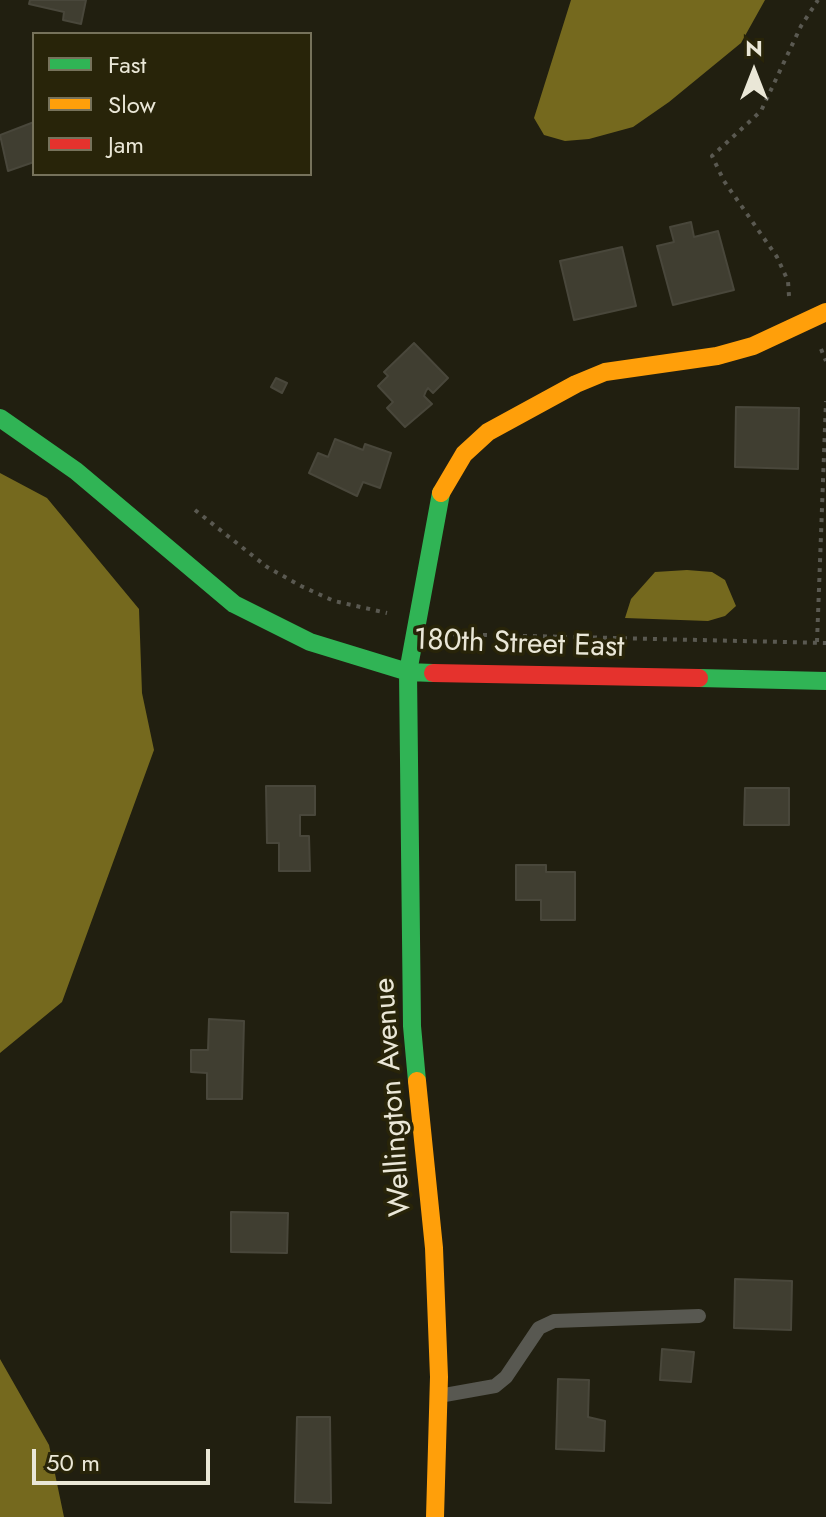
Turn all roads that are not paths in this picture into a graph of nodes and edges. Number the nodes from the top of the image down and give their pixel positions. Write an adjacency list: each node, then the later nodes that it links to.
1 (826, 312): 3 (street, Wellington Avenue)
2 (0, 418): 3 (street, 180th Street East)
3 (408, 672): 4 (street, 180th Street East); 6 (street, Wellington Avenue)
4 (826, 681)
5 (699, 1316): 6 (lane)
6 (439, 1396): 7 (street, Wellington Avenue)
7 (435, 1517)

